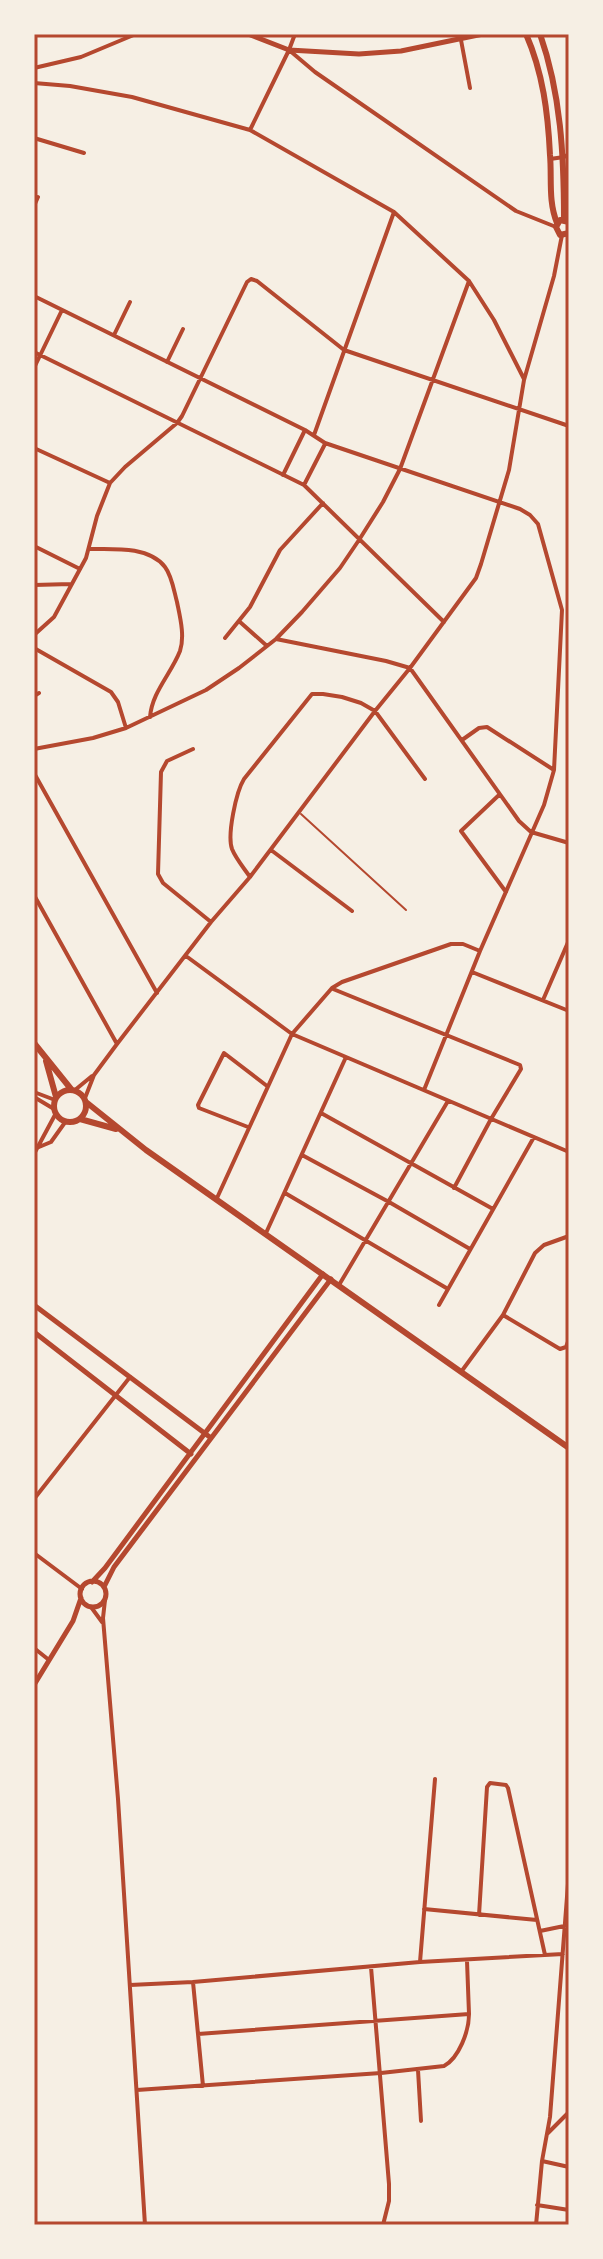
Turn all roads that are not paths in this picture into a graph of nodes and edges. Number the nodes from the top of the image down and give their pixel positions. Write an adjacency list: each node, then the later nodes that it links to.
1 (136, 34): 9 (street)
2 (248, 34): 8 (street)
3 (295, 34): 8 (street)
4 (483, 34): 7 (street)
5 (526, 34): 16 (main road)
6 (540, 34): 15 (main road)
7 (461, 40): 8 (street); 11 (street)
8 (289, 50): 12 (street); 20 (street)
9 (34, 68)
10 (34, 83): 12 (street)
11 (470, 88)
12 (250, 130): 19 (street)
13 (34, 138): 14 (street)
14 (84, 153)
15 (566, 156): 16 (street); 20 (main road)
16 (550, 159): 20 (main road)
17 (38, 197): 18 (street)
18 (34, 206)
19 (394, 212): 22 (street); 28 (street)
20 (561, 223): 21 (main road)
21 (567, 235): 35 (street)
22 (469, 281): 34 (street); 35 (street)
23 (34, 296): 25 (street)
24 (130, 302): 27 (street)
25 (62, 310): 27 (street); 30 (street)
26 (183, 329): 31 (street)
27 (114, 335): 31 (street)
28 (344, 350): 33 (street); 34 (street); 40 (street)
29 (34, 352): 30 (street)
30 (41, 355): 32 (street); 37 (street)
31 (167, 362): 33 (street)
32 (34, 368)
33 (200, 378): 37 (street); 39 (street)
34 (433, 379): 36 (street); 43 (street)
35 (524, 380): 36 (street)
36 (520, 408): 38 (street); 47 (street)
37 (177, 423): 44 (street); 45 (street)
38 (569, 426)
39 (305, 430): 40 (street); 44 (street)
40 (314, 435): 41 (street)
41 (325, 443): 43 (street); 46 (street)
42 (34, 448): 45 (street)
43 (400, 469): 47 (street); 49 (street)
44 (283, 475): 46 (street)
45 (110, 483): 51 (street)
46 (304, 485): 48 (street)
47 (500, 502): 55 (street); 58 (street)
48 (323, 503): 49 (street); 57 (street)
49 (359, 540): 58 (street); 61 (street)
50 (34, 546): 52 (street)
51 (90, 549): 52 (street); 66 (street)
52 (80, 569): 53 (street)
53 (71, 584): 54 (street); 59 (street)
54 (34, 585)
55 (562, 610): 56 (street); 71 (street)
56 (569, 611)
57 (240, 622): 60 (street); 62 (street)
58 (444, 622): 64 (street)
59 (34, 635)
60 (225, 638)
61 (276, 639): 62 (street); 64 (street)
62 (267, 646): 66 (street)
63 (34, 648): 67 (street)
64 (410, 668): 65 (street); 68 (street)
65 (375, 711): 73 (street); 75 (street); 79 (street)
66 (150, 717): 67 (street)
67 (126, 728): 69 (street)
68 (462, 740): 71 (street); 74 (street)
69 (34, 749)
70 (193, 749): 84 (street)
71 (554, 770): 76 (street)
72 (34, 773): 90 (street)
73 (425, 779)
74 (499, 795): 76 (street); 80 (street)
75 (299, 812): 78 (street); 82 (lane)
76 (531, 832): 77 (street); 80 (street)
77 (569, 843)
78 (270, 850): 79 (street); 83 (street)
79 (250, 877): 84 (street)
80 (506, 892): 86 (street)
81 (34, 895): 96 (street)
82 (406, 910)
83 (352, 911)
84 (211, 922): 87 (street)
85 (569, 940): 91 (street)
86 (480, 951): 88 (street); 89 (street)
87 (186, 956): 90 (street); 93 (street)
88 (472, 972): 91 (street); 94 (street)
89 (332, 988): 93 (street); 94 (street)
90 (157, 993): 96 (street)
91 (543, 1000): 92 (street)
92 (569, 1011)
93 (292, 1034): 97 (street); 100 (street)
94 (446, 1035): 102 (street); 110 (street)
95 (34, 1043): 98 (main road)
96 (117, 1044): 99 (street)
97 (346, 1057): 102 (street); 108 (street)
98 (46, 1061): 101 (main road); 104 (main road)
99 (94, 1075): 101 (street); 105 (street)
100 (267, 1086): 112 (street); 112 (street)
101 (73, 1090): 104 (main road); 105 (main road)
102 (424, 1090): 106 (street)
103 (34, 1095): 104 (street); 107 (street)
104 (56, 1098): 107 (main road)
105 (86, 1100): 109 (main road); 113 (main road)
106 (448, 1100): 110 (street); 119 (street)
107 (55, 1111): 111 (main road); 115 (street)
108 (321, 1113): 118 (street); 119 (street)
109 (80, 1119): 111 (main road); 113 (main road)
110 (491, 1119): 114 (street); 120 (street)
111 (66, 1121): 115 (street)
112 (248, 1127): 122 (street)
113 (120, 1130): 122 (main road)
114 (534, 1137): 116 (street); 124 (street)
115 (39, 1147): 117 (street)
116 (569, 1152)
117 (34, 1154)
118 (302, 1155): 121 (street); 123 (street)
119 (411, 1164): 120 (street); 123 (street)
120 (454, 1188): 124 (street)
121 (285, 1193): 125 (street); 127 (street)
122 (217, 1198): 125 (main road)
123 (389, 1202): 127 (street); 128 (street)
124 (493, 1209): 128 (street)
125 (266, 1233): 129 (main road)
126 (569, 1236): 135 (street)
127 (366, 1241): 131 (street); 132 (street)
128 (470, 1249): 132 (street)
129 (323, 1274): 130 (main road); 141 (street)
130 (331, 1279): 131 (main road); 142 (street)
131 (339, 1285): 138 (main road)
132 (448, 1289): 134 (street)
133 (34, 1305): 139 (street)
134 (439, 1305)
135 (503, 1315): 137 (street); 138 (street)
136 (34, 1332): 140 (street)
137 (569, 1339)
138 (461, 1372): 143 (main road)
139 (130, 1377): 140 (street); 141 (street)
140 (116, 1396): 144 (street); 145 (street)
141 (205, 1433): 142 (street); 144 (street)
142 (211, 1438): 144 (street)
143 (569, 1448)
144 (193, 1456): 147 (street); 148 (street)
145 (34, 1499)
146 (34, 1553): 149 (street)
147 (92, 1582): 148 (street); 149 (street)
148 (104, 1587): 151 (street)
149 (82, 1589): 150 (street)
150 (81, 1598): 152 (street); 153 (street)
151 (105, 1600): 152 (street); 154 (street)
152 (90, 1607): 153 (street); 154 (street)
153 (73, 1621): 156 (street)
154 (104, 1624): 171 (street)
155 (34, 1648): 156 (street)
156 (49, 1660): 157 (street)
157 (34, 1685)
158 (435, 1779): 160 (street)
159 (569, 1871): 163 (street)
160 (424, 1909): 161 (street); 168 (street)
161 (479, 1915): 162 (street); 162 (street)
162 (538, 1920): 164 (street)
163 (567, 1925): 164 (street); 165 (street)
164 (540, 1931): 166 (street)
165 (563, 1954): 166 (street); 182 (street)
166 (545, 1955): 167 (street)
167 (467, 1960): 168 (street); 172 (street)
168 (420, 1962): 169 (street)
169 (371, 1967): 170 (street); 173 (street)
170 (193, 1982): 171 (street); 174 (street)
171 (129, 1985): 178 (street)
172 (469, 2014): 173 (street); 175 (street)
173 (376, 2022): 174 (street); 176 (street)
174 (198, 2034): 177 (street)
175 (418, 2070): 176 (street); 181 (street)
176 (381, 2073): 177 (street); 188 (street)
177 (203, 2086): 178 (street)
178 (137, 2090): 187 (street)
179 (569, 2112): 180 (street)
180 (566, 2120): 182 (street)
181 (421, 2121)
182 (547, 2133): 183 (street)
183 (542, 2161): 184 (street); 185 (street)
184 (569, 2167)
185 (537, 2205): 186 (street); 189 (street)
186 (569, 2210)
187 (145, 2225)
188 (383, 2225)
189 (536, 2225)

